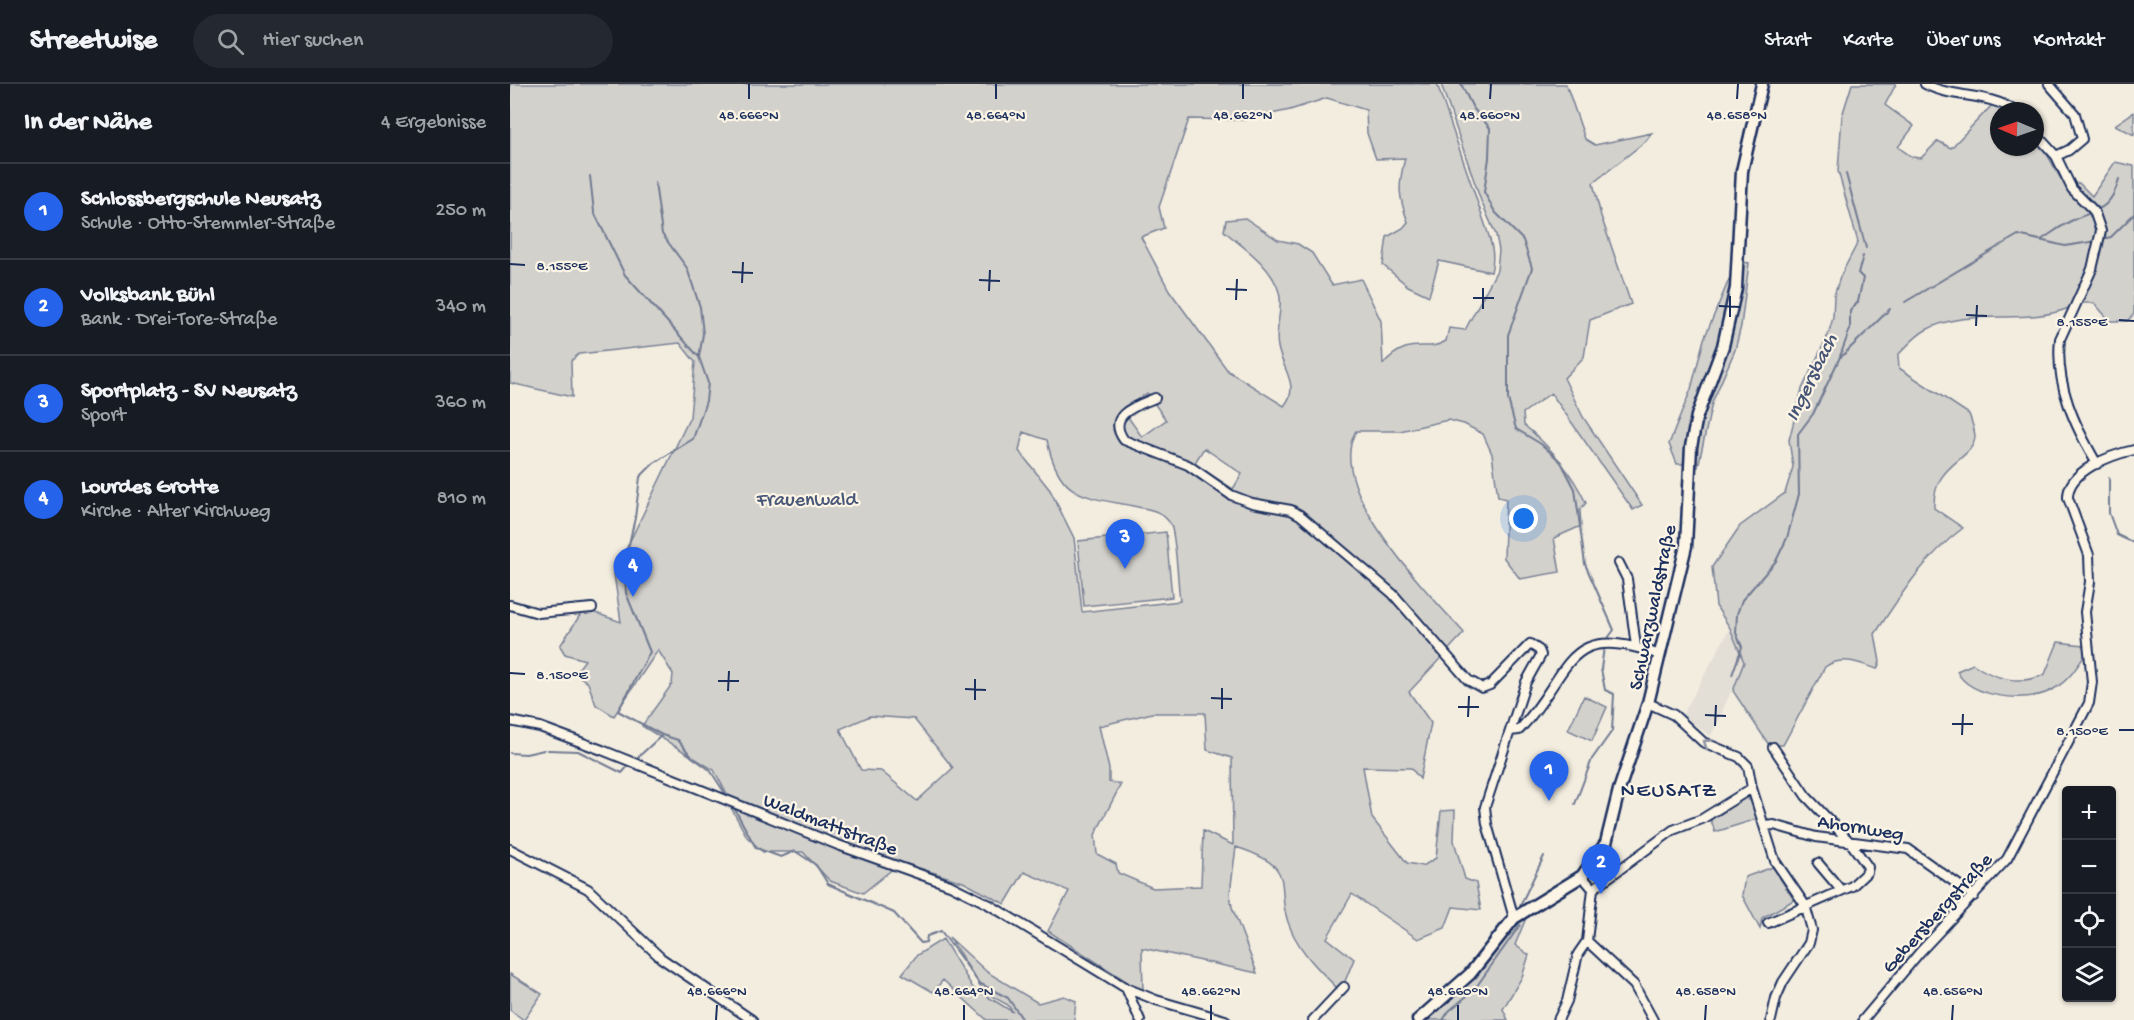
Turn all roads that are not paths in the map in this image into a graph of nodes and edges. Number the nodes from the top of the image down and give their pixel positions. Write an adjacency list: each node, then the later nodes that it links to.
1 (1762, 84): 14 (main road, Schwarzwaldstraße)
2 (1925, 84): 4 (street)
3 (2049, 84): 6 (street)
4 (1997, 102)
5 (2044, 143): 6 (street)
6 (2056, 156): 9 (street)
7 (1155, 398): 17 (street)
8 (2134, 450): 9 (street, Gebersbergstraße)
9 (2097, 464): 27 (street, Gebersbergstraße)
10 (1618, 563): 13 (street)
11 (510, 605): 12 (street)
12 (592, 608)
13 (1636, 646): 14 (street); 17 (street)
14 (1660, 655): 15 (main road, Schwarzwaldstraße)
15 (1648, 703): 19 (street, one-way to 15); 24 (main road, Schwarzwaldstraße)
16 (510, 721): 33 (street, Waldmattstraße)
17 (1510, 731): 29 (street)
18 (1773, 747): 21 (street)
19 (1752, 788): 20 (street); 25 (street)
20 (1765, 826): 21 (street, Ahornweg); 28 (street)
21 (1850, 842): 26 (street); 27 (street, Ahornweg)
22 (510, 849): 35 (street)
23 (1818, 863): 26 (street)
24 (1582, 876): 25 (street); 29 (main road, Schwarzwaldstraße)
25 (1593, 889): 31 (street)
26 (1840, 889): 28 (street)
27 (1974, 896): 43 (street, Gebersbergstraße)
28 (1805, 904): 30 (street); 42 (street)
29 (1514, 918): 39 (main road, Schwarzwaldstraße)
30 (1768, 922)
31 (1587, 941): 40 (street); 41 (street)
32 (1344, 987): 38 (street)
33 (1126, 988): 34 (street, Waldmattstraße); 36 (street)
34 (1210, 1018): 37 (street, Waldmattstraße)
35 (752, 1020)
36 (1140, 1020)
37 (1225, 1020)
38 (1313, 1020)
39 (1418, 1020)
40 (1558, 1020)
41 (1653, 1020)
42 (1771, 1020)
43 (1863, 1020)

